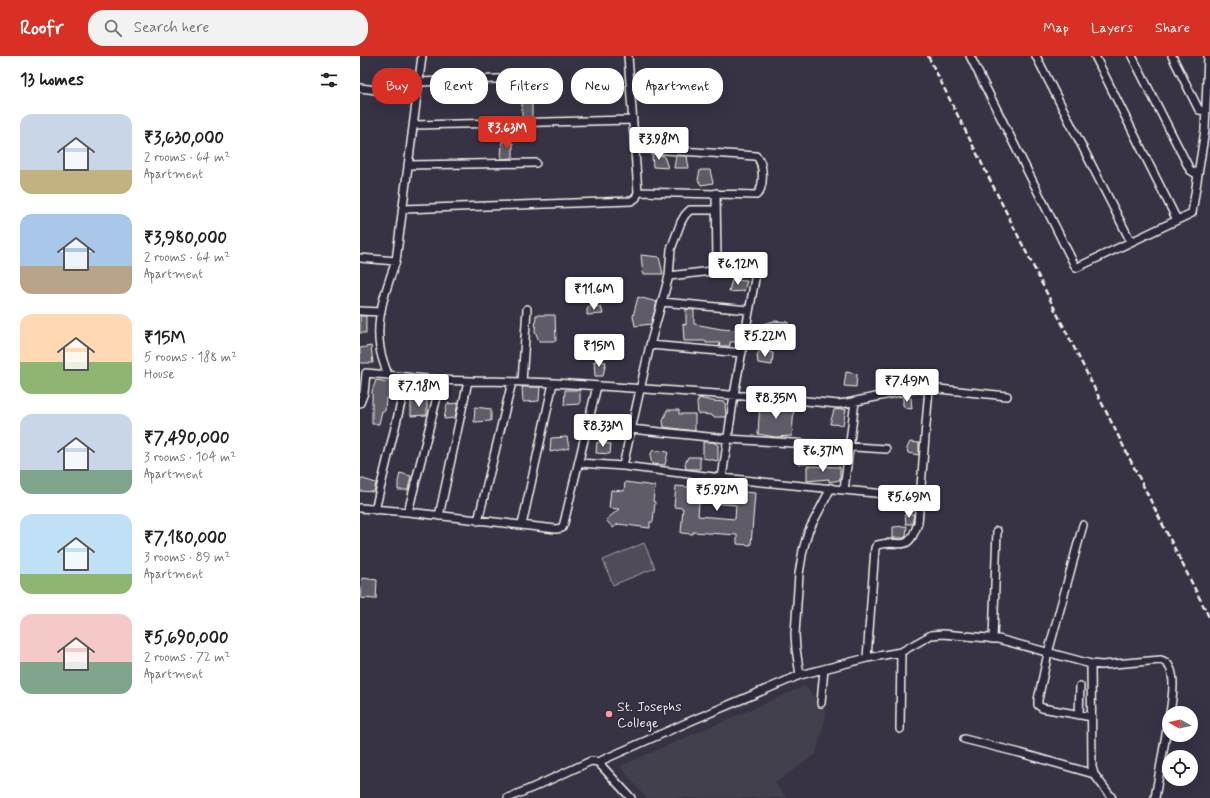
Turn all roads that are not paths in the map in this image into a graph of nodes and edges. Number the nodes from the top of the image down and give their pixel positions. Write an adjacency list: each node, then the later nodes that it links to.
1 (422, 56): 9 (street)
2 (628, 56): 16 (street)
3 (970, 56): 27 (street)
4 (1036, 56): 27 (street)
5 (1095, 56): 26 (street)
6 (1132, 56): 21 (street)
7 (1172, 56): 15 (street)
8 (1208, 56): 15 (street)
9 (421, 68)
10 (496, 79): 11 (street)
11 (422, 82)
12 (360, 88): 13 (street)
13 (372, 89)
14 (416, 104): 17 (street)
15 (1206, 111): 21 (street)
16 (632, 120): 17 (street); 18 (street)
17 (414, 125): 20 (street)
18 (635, 148): 22 (street); 23 (street)
19 (536, 163): 20 (street)
20 (408, 165): 24 (street)
21 (1198, 175): 26 (street)
22 (638, 192): 23 (street); 24 (street)
23 (716, 193): 25 (street)
24 (403, 209): 29 (street)
25 (716, 210): 30 (street); 30 (street)
26 (1177, 220): 27 (street)
27 (1131, 242)
28 (360, 258): 29 (street)
29 (396, 261): 36 (street)
30 (669, 276): 32 (street)
31 (755, 279): 34 (street)
32 (662, 302): 34 (street); 37 (street)
33 (527, 309): 45 (street)
34 (749, 310): 38 (street)
35 (360, 311): 36 (street)
36 (381, 312): 40 (street)
37 (650, 345): 38 (street); 49 (street)
38 (742, 353): 50 (street)
39 (363, 372): 40 (street); 53 (street)
40 (388, 375): 41 (street)
41 (407, 378): 42 (street); 65 (street)
42 (441, 381): 43 (street); 66 (street)
43 (468, 381): 44 (street); 67 (street)
44 (512, 382): 45 (street); 68 (street)
45 (522, 382): 46 (street)
46 (553, 383): 47 (street); 69 (street)
47 (597, 386): 49 (street); 58 (street)
48 (929, 388): 51 (street); 52 (street); 75 (street)
49 (640, 389): 50 (street); 54 (street)
50 (734, 395): 52 (street); 55 (street)
51 (1007, 396)
52 (855, 401): 56 (street)
53 (360, 403)
54 (631, 429): 55 (street); 59 (street)
55 (728, 439): 56 (street); 60 (street)
56 (850, 446): 57 (street); 62 (street)
57 (886, 449)
58 (579, 463): 59 (street); 69 (street)
59 (623, 466): 60 (street)
60 (722, 478): 61 (street)
61 (831, 488): 62 (street); 78 (street)
62 (844, 490): 63 (street)
63 (885, 494)
64 (360, 508): 65 (street)
65 (375, 510): 66 (street)
66 (408, 512): 67 (street)
67 (439, 516): 68 (street)
68 (478, 520): 69 (street)
69 (522, 525)
70 (1084, 525): 74 (street)
71 (997, 531): 72 (street)
72 (993, 640): 73 (street); 74 (street)
73 (901, 652): 75 (street); 84 (street)
74 (1048, 653): 76 (street); 82 (street)
75 (867, 658): 77 (street)
76 (1091, 664): 81 (street); 83 (street)
77 (824, 669): 78 (street); 80 (street)
78 (800, 676): 87 (street)
79 (1080, 686): 82 (street)
80 (821, 703)
81 (1171, 706)
82 (1079, 715): 83 (street)
83 (1092, 717): 88 (street)
84 (900, 729)
85 (964, 739): 88 (street)
86 (1165, 742): 92 (street)
87 (598, 762): 89 (street); 90 (street)
88 (1094, 774): 91 (street)
89 (508, 798)
90 (631, 798)
91 (1112, 798)
92 (1155, 798)

